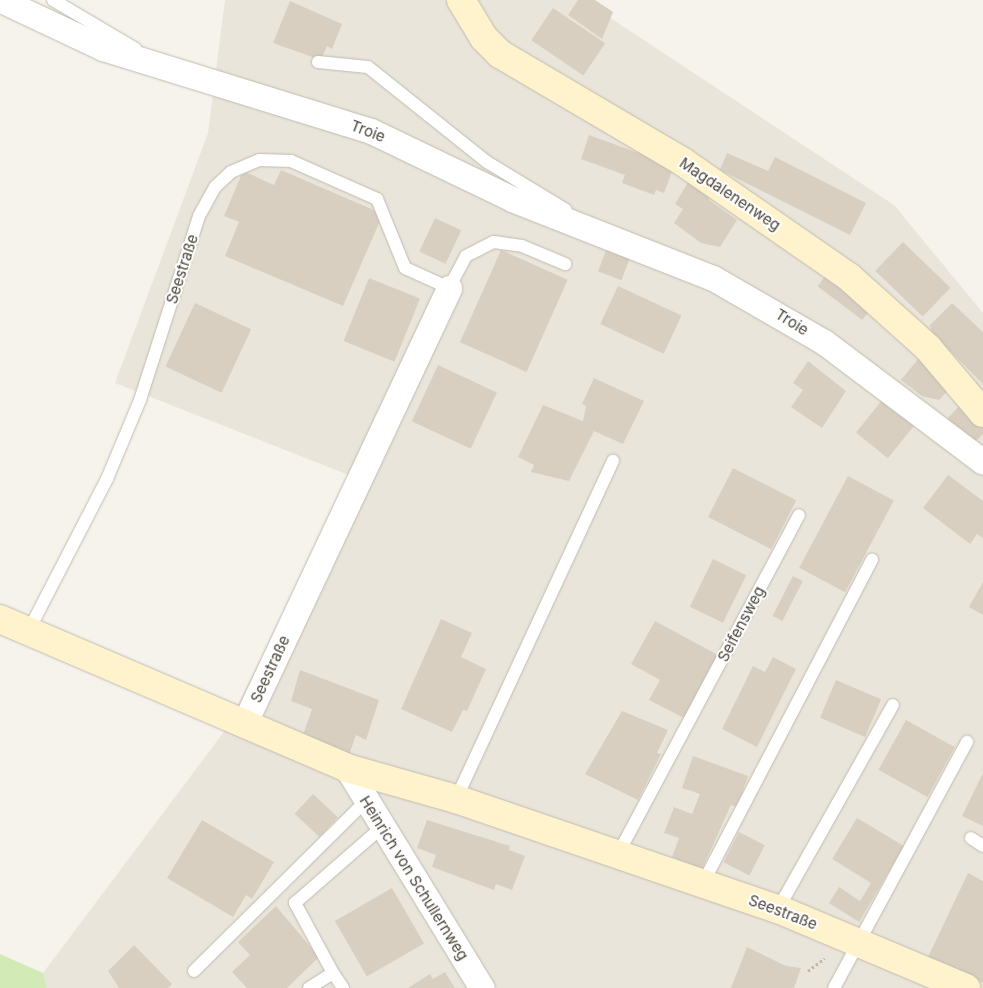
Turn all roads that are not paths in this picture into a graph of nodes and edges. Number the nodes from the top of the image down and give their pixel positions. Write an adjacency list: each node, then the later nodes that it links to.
1 (1, 0): 4 (street, Troie)
2 (53, 0): 4 (lane, Troie)
3 (461, 0): 9 (street, Magdalenenweg)
4 (149, 62): 6 (street, Troie)
5 (318, 62): 6 (lane, Troie)
6 (579, 222): 11 (street, Troie)
7 (565, 264): 8 (lane, Seestraße)
8 (449, 288): 15 (lane, Seestraße); 17 (street, Seestraße)
9 (983, 413)
10 (613, 461): 20 (lane)
11 (983, 462)
12 (799, 515): 25 (lane, Seifensweg)
13 (872, 560): 26 (lane)
14 (0, 619): 15 (street, Seestraße)
15 (30, 628): 17 (street, Seestraße)
16 (893, 705): 27 (lane)
17 (244, 724): 19 (street, Seestraße)
18 (967, 742): 28 (lane)
19 (347, 768): 20 (street, Seestraße); 21 (street, Heinrich von Schullernweg)
20 (456, 799): 25 (street, Seestraße)
21 (365, 802): 22 (street, Heinrich von Schullernweg); 29 (lane)
22 (382, 828): 30 (lane); 33 (street, Heinrich von Schullernweg)
23 (971, 838): 24 (lane)
24 (983, 846)
25 (618, 854): 26 (street, Seestraße)
26 (704, 883): 27 (street, Seestraße)
27 (778, 909): 28 (street, Seestraße)
28 (861, 943): 34 (lane); 35 (street, Seestraße)
29 (194, 971)
30 (333, 973): 31 (lane); 32 (lane)
31 (309, 988)
32 (343, 988)
33 (482, 988)
34 (834, 988)
35 (966, 988)

